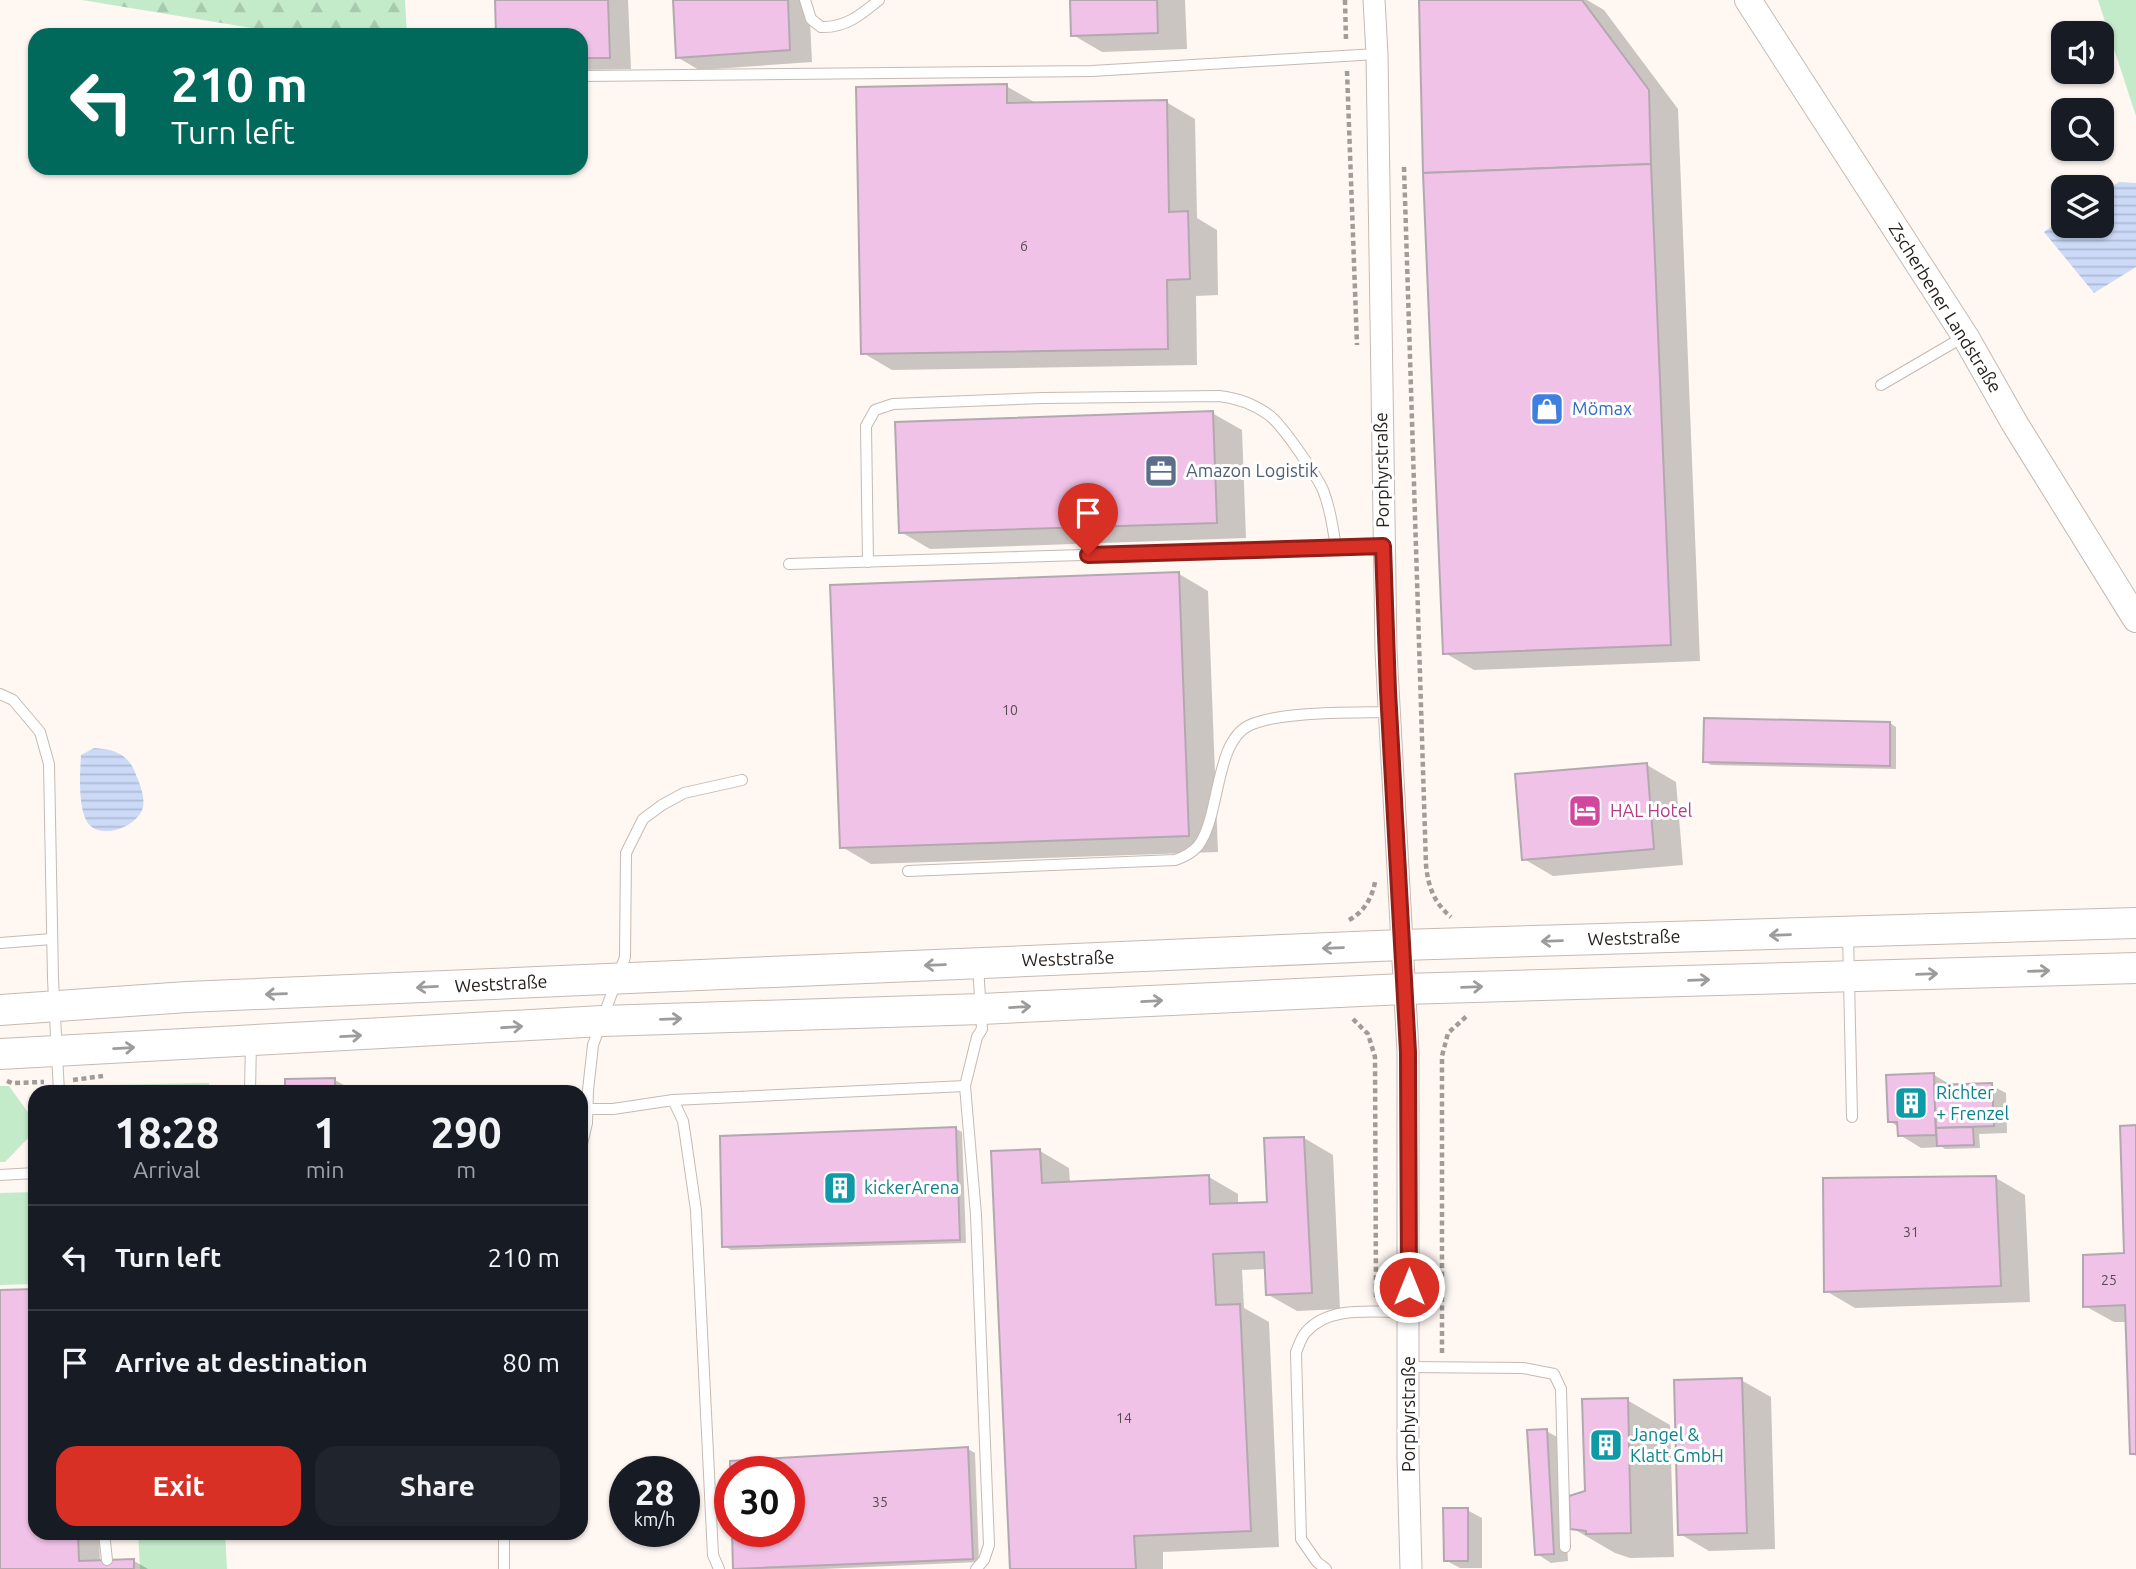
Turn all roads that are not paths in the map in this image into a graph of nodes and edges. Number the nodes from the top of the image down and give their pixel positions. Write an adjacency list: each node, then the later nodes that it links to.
1 (805, 0): 2 (lane)
2 (880, 0)
3 (1374, 0): 5 (street, Porphyrstraße)
4 (1748, 0): 7 (street, Zscherbener Landstraße)
5 (1377, 54): 6 (lane); 9 (street, Porphyrstraße)
6 (588, 76)
7 (1965, 337): 8 (lane); 13 (street, Zscherbener Landstraße)
8 (1881, 385)
9 (1383, 546): 10 (lane); 15 (street, Porphyrstraße)
10 (1336, 548): 11 (lane); 11 (lane)
11 (867, 562): 12 (lane)
12 (789, 564)
13 (2136, 619)
14 (0, 694): 20 (lane)
15 (1389, 712): 17 (lane); 22 (street, Porphyrstraße)
16 (742, 780): 26 (lane)
17 (908, 870)
18 (2136, 923): 19 (main road, Weststraße)
19 (1848, 933): 22 (main road, Weststraße, one-way to 22); 25 (lane)
20 (52, 939): 21 (lane); 28 (lane)
21 (0, 943)
22 (1401, 945): 23 (main road, Weststraße, one-way to 23); 27 (street, Porphyrstraße)
23 (978, 963): 26 (main road, Weststraße, one-way to 26); 29 (lane)
24 (2136, 968): 25 (main road, one-way to 24)
25 (1850, 976): 27 (main road, one-way to 25); 41 (lane)
26 (618, 979): 28 (main road, Weststraße, one-way to 28); 31 (lane)
27 (1404, 989): 29 (main road, one-way to 27); 44 (street, Porphyrstraße)
28 (53, 993): 30 (main road, Weststraße); 33 (lane)
29 (981, 1009): 31 (main road, one-way to 29); 37 (lane)
30 (0, 1010)
31 (603, 1021): 32 (main road, one-way to 31); 38 (lane)
32 (251, 1041): 33 (main road, one-way to 32); 36 (lane)
33 (56, 1051): 34 (main road); 35 (lane)
34 (0, 1054)
35 (58, 1085)
36 (250, 1085)
37 (965, 1086): 39 (lane); 52 (lane)
38 (588, 1098)
39 (673, 1100): 40 (lane); 51 (lane)
40 (588, 1109)
41 (1852, 1116)
42 (28, 1173): 43 (lane)
43 (0, 1175)
44 (1409, 1312): 45 (street, Porphyrstraße); 53 (lane)
45 (1408, 1367): 48 (lane); 54 (street, Porphyrstraße)
46 (105, 1540): 49 (lane)
47 (504, 1540): 50 (lane)
48 (1564, 1547)
49 (107, 1560)
50 (504, 1569)
51 (719, 1569)
52 (976, 1569)
53 (1326, 1569)
54 (1411, 1569)

